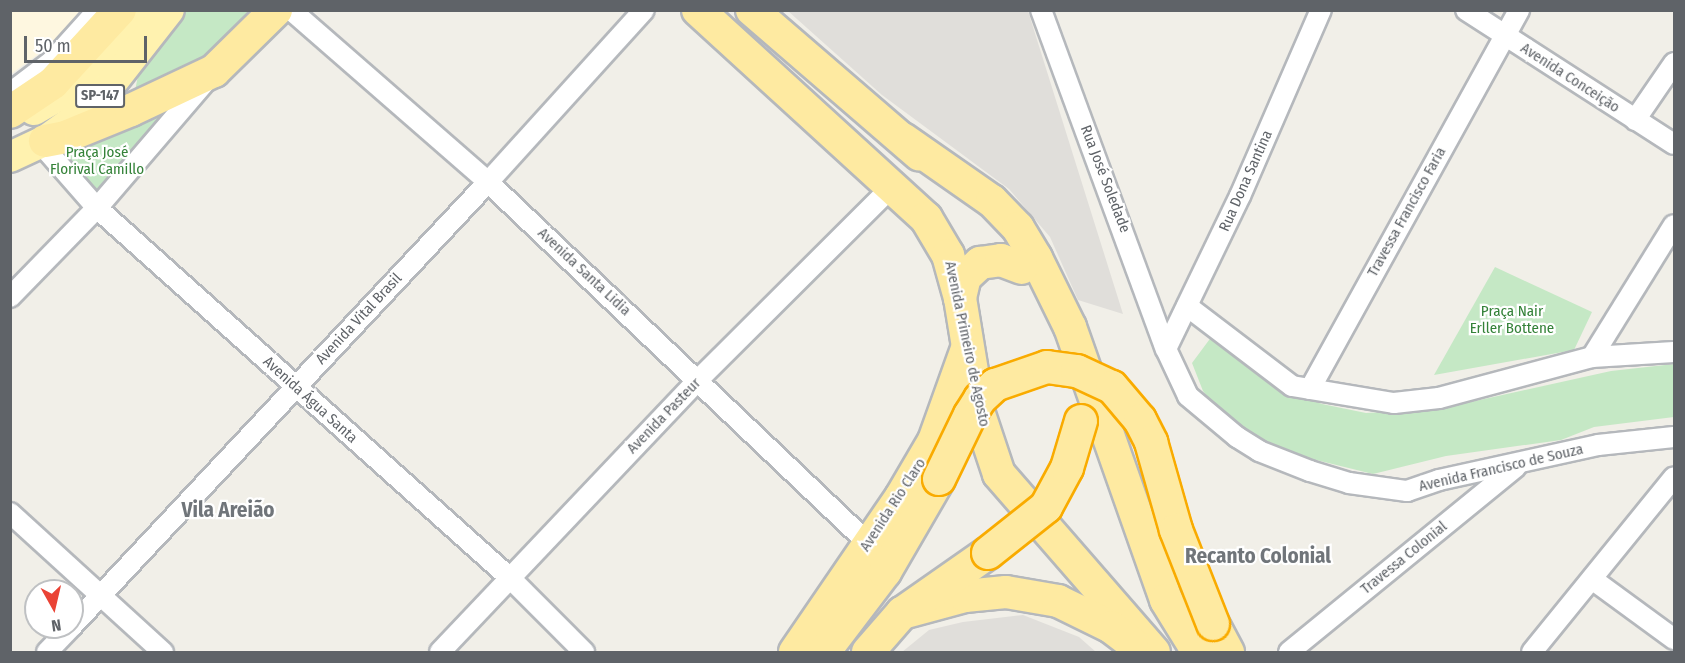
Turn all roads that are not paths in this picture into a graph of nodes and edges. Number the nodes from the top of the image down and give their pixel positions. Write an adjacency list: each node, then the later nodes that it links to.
1 (98, 10): 17 (street)
2 (120, 10): 18 (highway)
3 (144, 10): 20 (main road, SP-147)
4 (169, 10): 22 (main road, SP-147)
5 (276, 10): 16 (highway)
6 (291, 10): 25 (street, Avenida Santa Lidia)
7 (644, 10): 25 (street, Avenida Vital Brasil)
8 (698, 10): 26 (highway, Avenida Primeiro de Agosto)
9 (752, 10): 21 (highway)
10 (1041, 10): 34 (street, Rua José Soledade)
11 (1320, 10): 32 (street, Rua Dona Santina)
12 (1466, 10): 14 (street, Avenida Conceição)
13 (1519, 10): 14 (street, Travessa Francisco Faria)
14 (1505, 35): 19 (street, Avenida Conceição); 39 (street, Travessa Francisco Faria)
15 (1674, 63): 19 (street)
16 (214, 71): 22 (highway); 27 (street)
17 (10, 93)
18 (10, 112)
19 (1635, 120): 23 (street, Avenida Conceição)
20 (10, 122)
21 (903, 139): 29 (highway); 61 (highway)
22 (42, 142): 24 (main road, SP-147); 27 (street, Avenida Água Santa)
23 (1674, 144)
24 (10, 157)
25 (488, 182): 37 (street, Avenida Santa Lidia); 38 (street, Avenida Vital Brasil)
26 (893, 186): 31 (highway, Avenida Primeiro de Agosto); 37 (street, Avenida Pasteur)
27 (97, 208): 30 (street); 38 (street, Avenida Água Santa)
28 (1674, 225): 36 (street)
29 (1022, 268): 31 (highway); 49 (highway, bridge)
30 (10, 297)
31 (960, 298): 33 (highway, Avenida Primeiro de Agosto)
32 (1186, 306): 34 (street, Rua Dona Santina); 39 (street)
33 (968, 345): 44 (highway, Avenida Rio Claro); 60 (highway, Avenida Primeiro de Agosto)
34 (1166, 349): 41 (street, Avenida Francisco de Souza)
35 (1674, 352): 36 (street)
36 (1592, 357): 39 (street)
37 (699, 379): 44 (street, Avenida Santa Lidia); 45 (street, Avenida Pasteur)
38 (295, 387): 45 (street, Avenida Água Santa); 47 (street, Avenida Vital Brasil)
39 (1310, 389)
40 (1674, 437): 41 (street, Avenida Francisco de Souza)
41 (1520, 463): 63 (street, Travessa Colonial)
42 (1674, 477): 46 (street)
43 (10, 513): 47 (street)
44 (869, 544): 56 (highway, Avenida Rio Claro)
45 (510, 578): 54 (street, Avenida Pasteur); 55 (street, Avenida Água Santa)
46 (1592, 579): 51 (street); 64 (street)
47 (99, 596): 48 (street, Avenida Vital Brasil); 53 (street)
48 (84, 612)
49 (902, 613): 58 (highway); 59 (highway)
50 (59, 639): 52 (street, Avenida Vital Brasil)
51 (1674, 639)
52 (47, 652)
53 (163, 652)
54 (440, 652)
55 (584, 652)
56 (795, 652)
57 (824, 652): 62 (highway, bridge)
58 (868, 652)
59 (1146, 652)
60 (1154, 652)
61 (1198, 652)
62 (1228, 652)
63 (1289, 652)
64 (1532, 652)

